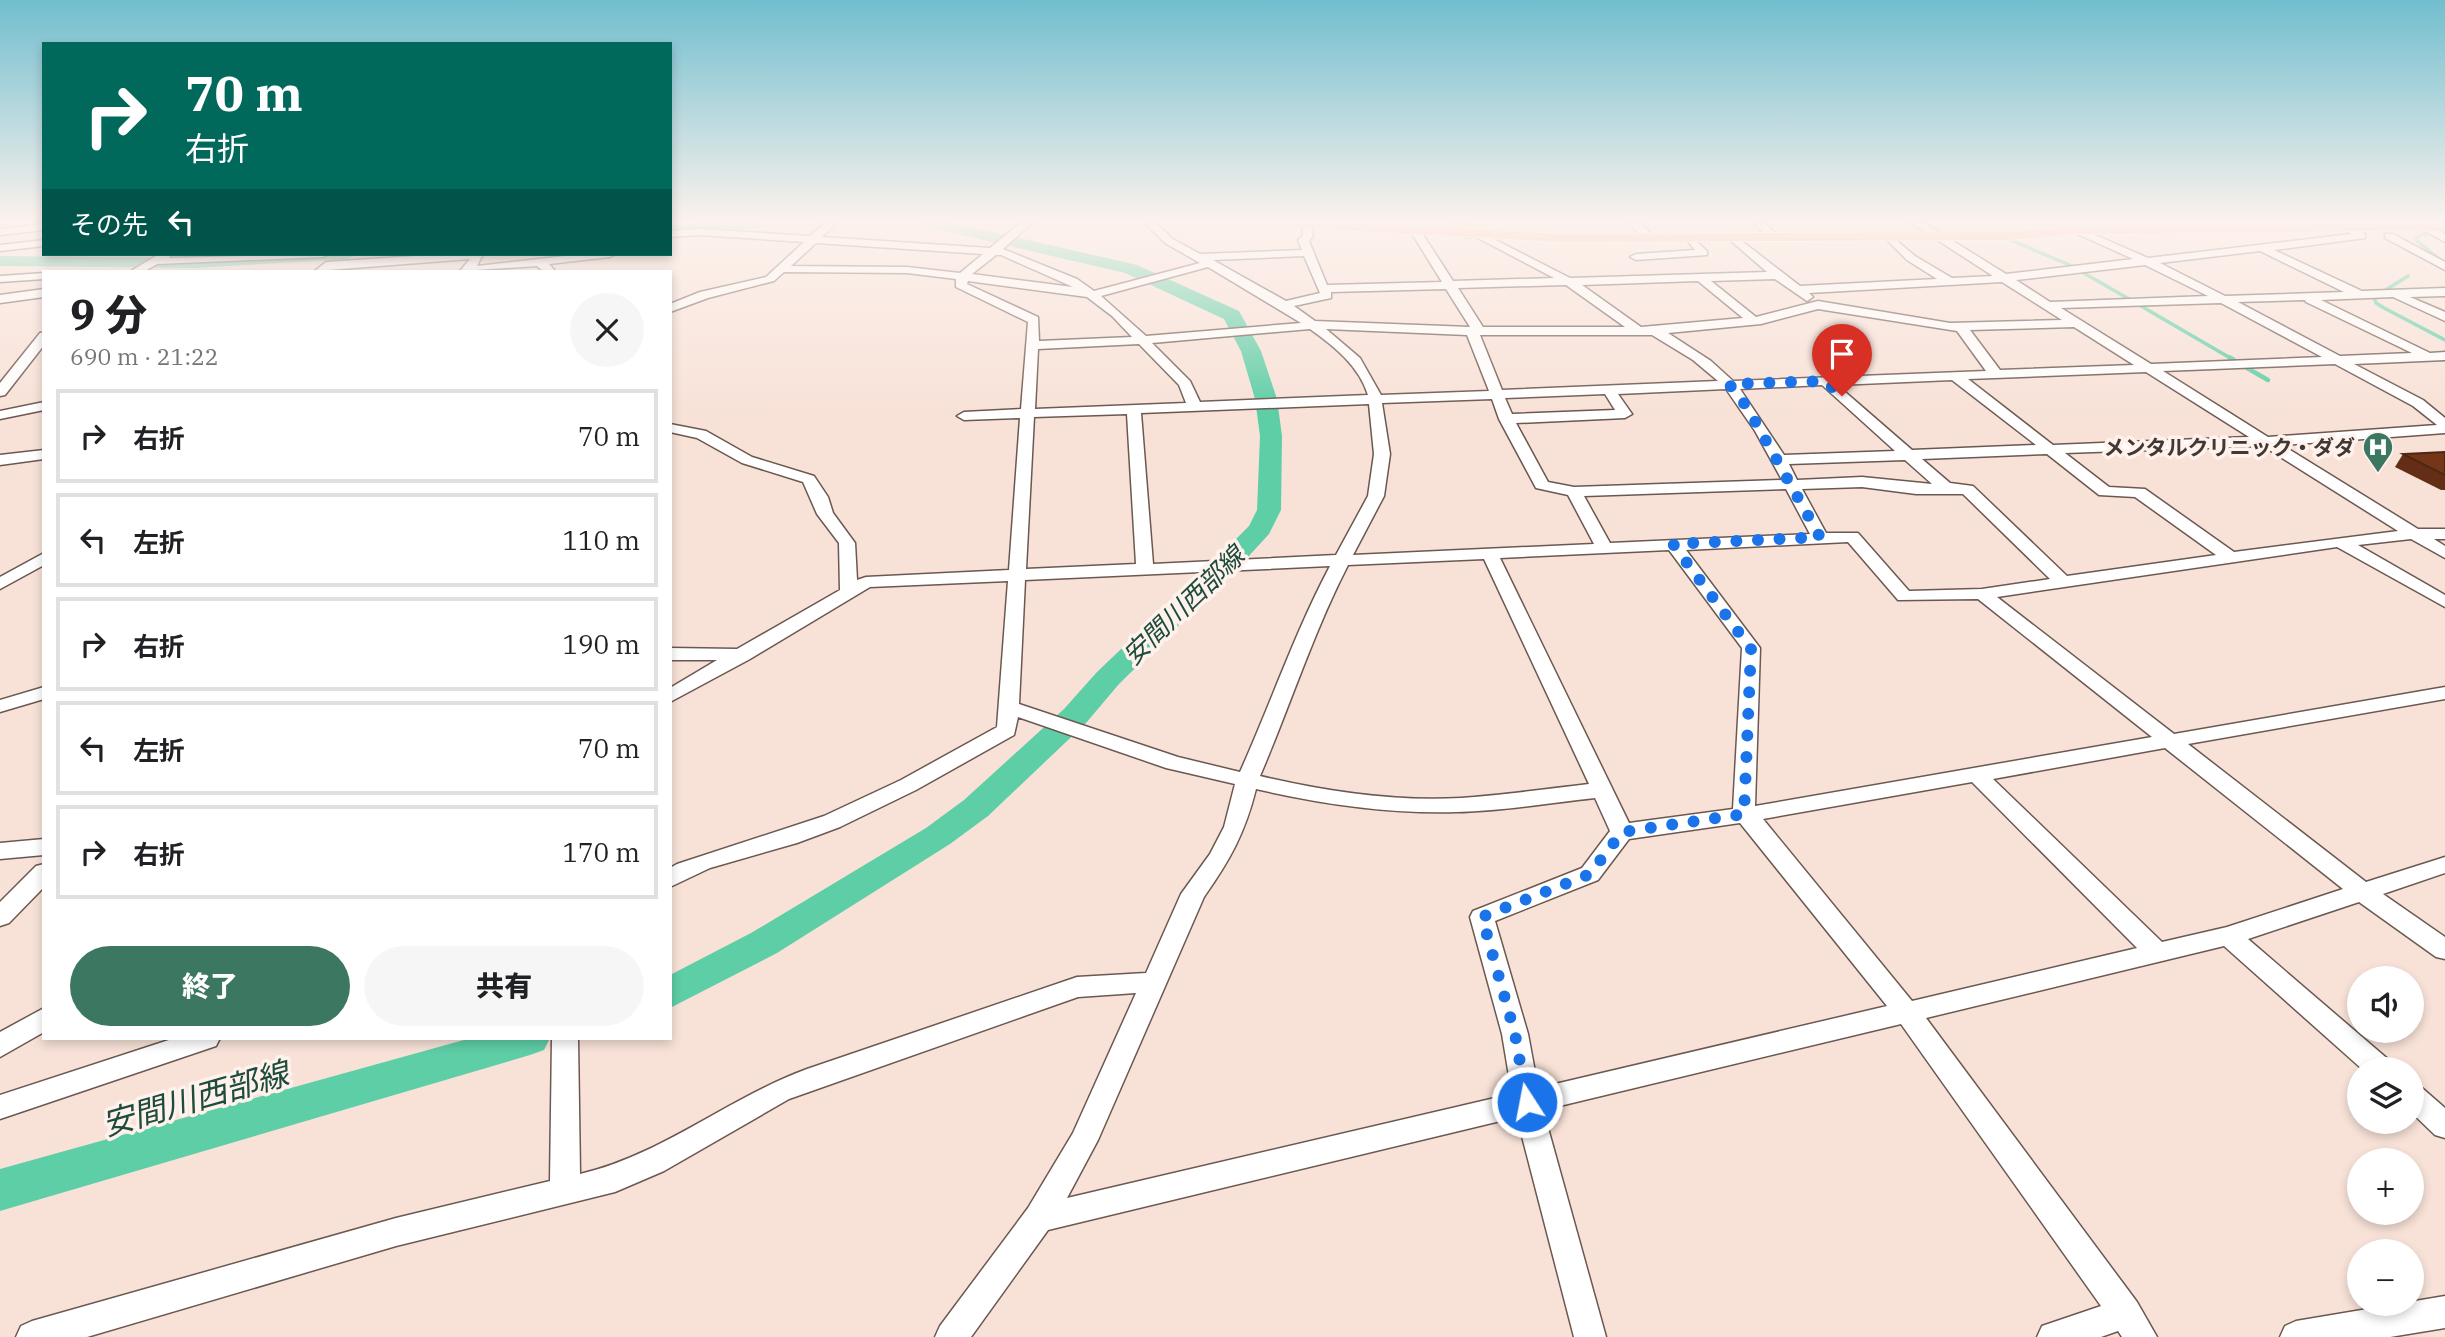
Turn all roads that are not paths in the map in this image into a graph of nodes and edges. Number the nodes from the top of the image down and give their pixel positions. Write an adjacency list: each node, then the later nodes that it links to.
1 (747, 285): 30 (street)
2 (961, 285): 41 (street)
3 (1034, 285): 22 (street)
4 (1079, 285): 22 (street)
5 (1129, 285): 22 (street)
6 (1250, 285): 27 (street)
7 (1321, 285): 17 (street)
8 (1467, 285): 16 (street)
9 (1574, 285): 37 (street)
10 (1710, 285): 32 (street)
11 (1790, 285): 18 (street)
12 (1885, 285): 18 (street)
13 (2019, 285): 29 (street)
14 (2196, 285): 26 (street)
15 (2341, 285): 23 (street)
16 (1449, 286): 17 (street); 36 (street)
17 (1323, 289): 27 (street)
18 (1796, 290): 28 (street)
19 (2445, 292): 21 (street)
20 (42, 293): 25 (street)
21 (2394, 294): 23 (street); 31 (street)
22 (1093, 295): 40 (street)
23 (2361, 295): 24 (street)
24 (2307, 297): 26 (street); 43 (street)
25 (0, 299)
26 (2225, 300): 29 (street); 44 (street)
27 (1284, 305): 34 (street)
28 (1818, 305): 32 (street); 35 (street)
29 (2051, 305): 33 (street)
30 (672, 308)
31 (2445, 317)
32 (1754, 321): 38 (street)
33 (2077, 323): 35 (street); 45 (street)
34 (1315, 325): 36 (street); 40 (street); 53 (street)
35 (1961, 327): 46 (street)
36 (1475, 331): 37 (street); 52 (street)
37 (1638, 331): 38 (street)
38 (1655, 331): 49 (street)
39 (42, 339): 51 (street)
40 (1143, 339): 41 (street); 55 (street)
41 (1032, 345): 57 (street)
42 (2445, 356): 43 (street)
43 (2429, 357): 44 (street)
44 (2338, 360): 45 (street); 61 (street)
45 (2147, 367): 46 (street); 63 (street)
46 (1995, 373): 47 (street)
47 (1954, 375): 48 (street); 64 (street)
48 (1825, 381): 49 (street); 66 (street)
49 (1729, 384): 50 (street); 68 (street)
50 (1608, 389): 52 (street); 60 (street)
51 (0, 392)
52 (1497, 393): 53 (street); 60 (street)
53 (1375, 399): 55 (street); 80 (street)
54 (42, 406): 58 (street)
55 (1195, 408): 56 (street)
56 (1134, 410): 57 (street); 83 (street)
57 (1028, 413): 59 (street); 84 (street)
58 (0, 415)
59 (964, 415)
60 (1506, 419): 71 (street)
61 (2445, 427): 63 (street)
62 (672, 428): 87 (street)
63 (2266, 441): 64 (street); 72 (street)
64 (2053, 450): 66 (street); 81 (street)
65 (42, 454): 67 (street)
66 (1910, 457): 68 (street); 70 (street)
67 (0, 460)
68 (1777, 460): 69 (street)
69 (1789, 485): 70 (street); 71 (street); 74 (street)
70 (1946, 488): 86 (street)
71 (1573, 492): 77 (street)
72 (2411, 534): 73 (street); 75 (street); 79 (street)
73 (2445, 534)
74 (1820, 537): 76 (street); 88 (street)
75 (2340, 542): 81 (street); 89 (street)
76 (1673, 544): 77 (street); 101 (street)
77 (1604, 547): 78 (street)
78 (1489, 552): 80 (street); 100 (street)
79 (2445, 553)
80 (1343, 558): 83 (street); 99 (street)
81 (2231, 558): 86 (street)
82 (42, 559): 85 (street)
83 (1145, 568): 84 (street)
84 (1015, 574): 87 (street); 96 (street)
85 (2, 581)
86 (2062, 581): 88 (street)
87 (849, 594): 91 (street)
88 (1982, 594): 97 (street)
89 (2445, 602)
90 (672, 654): 91 (street)
91 (744, 655): 94 (street)
92 (2445, 693): 97 (street)
93 (42, 694): 95 (street)
94 (672, 695)
95 (0, 705)
96 (1007, 707): 99 (street); 107 (street)
97 (2170, 740): 98 (street); 108 (street)
98 (1975, 773): 101 (street); 112 (street)
99 (1247, 781): 100 (street); 113 (street)
100 (1603, 790): 102 (street)
101 (1744, 814): 102 (street); 114 (street)
102 (1622, 832): 120 (street)
103 (42, 847): 104 (street)
104 (0, 851)
105 (2445, 865): 108 (street)
106 (42, 874): 109 (street)
107 (672, 878)
108 (2364, 892): 110 (street); 111 (street)
109 (0, 917)
110 (2228, 936): 112 (street); 119 (street)
111 (2445, 950)
112 (2158, 954): 114 (street)
113 (1154, 982): 124 (street); 125 (street)
114 (1907, 1013): 120 (street); 127 (street)
115 (42, 1019): 118 (street)
116 (201, 1040): 121 (street)
117 (565, 1040): 124 (street)
118 (0, 1046)
119 (2366, 1057)
120 (1527, 1102): 125 (street); 130 (street)
121 (0, 1107)
122 (2424, 1108): 123 (street)
123 (2445, 1126)
124 (565, 1193): 128 (street)
125 (1039, 1218): 129 (street)
126 (2445, 1312): 132 (street)
127 (2134, 1325): 131 (street)
128 (32, 1337)
129 (951, 1337)
130 (1590, 1337)
131 (2053, 1337)
132 (2296, 1337)

